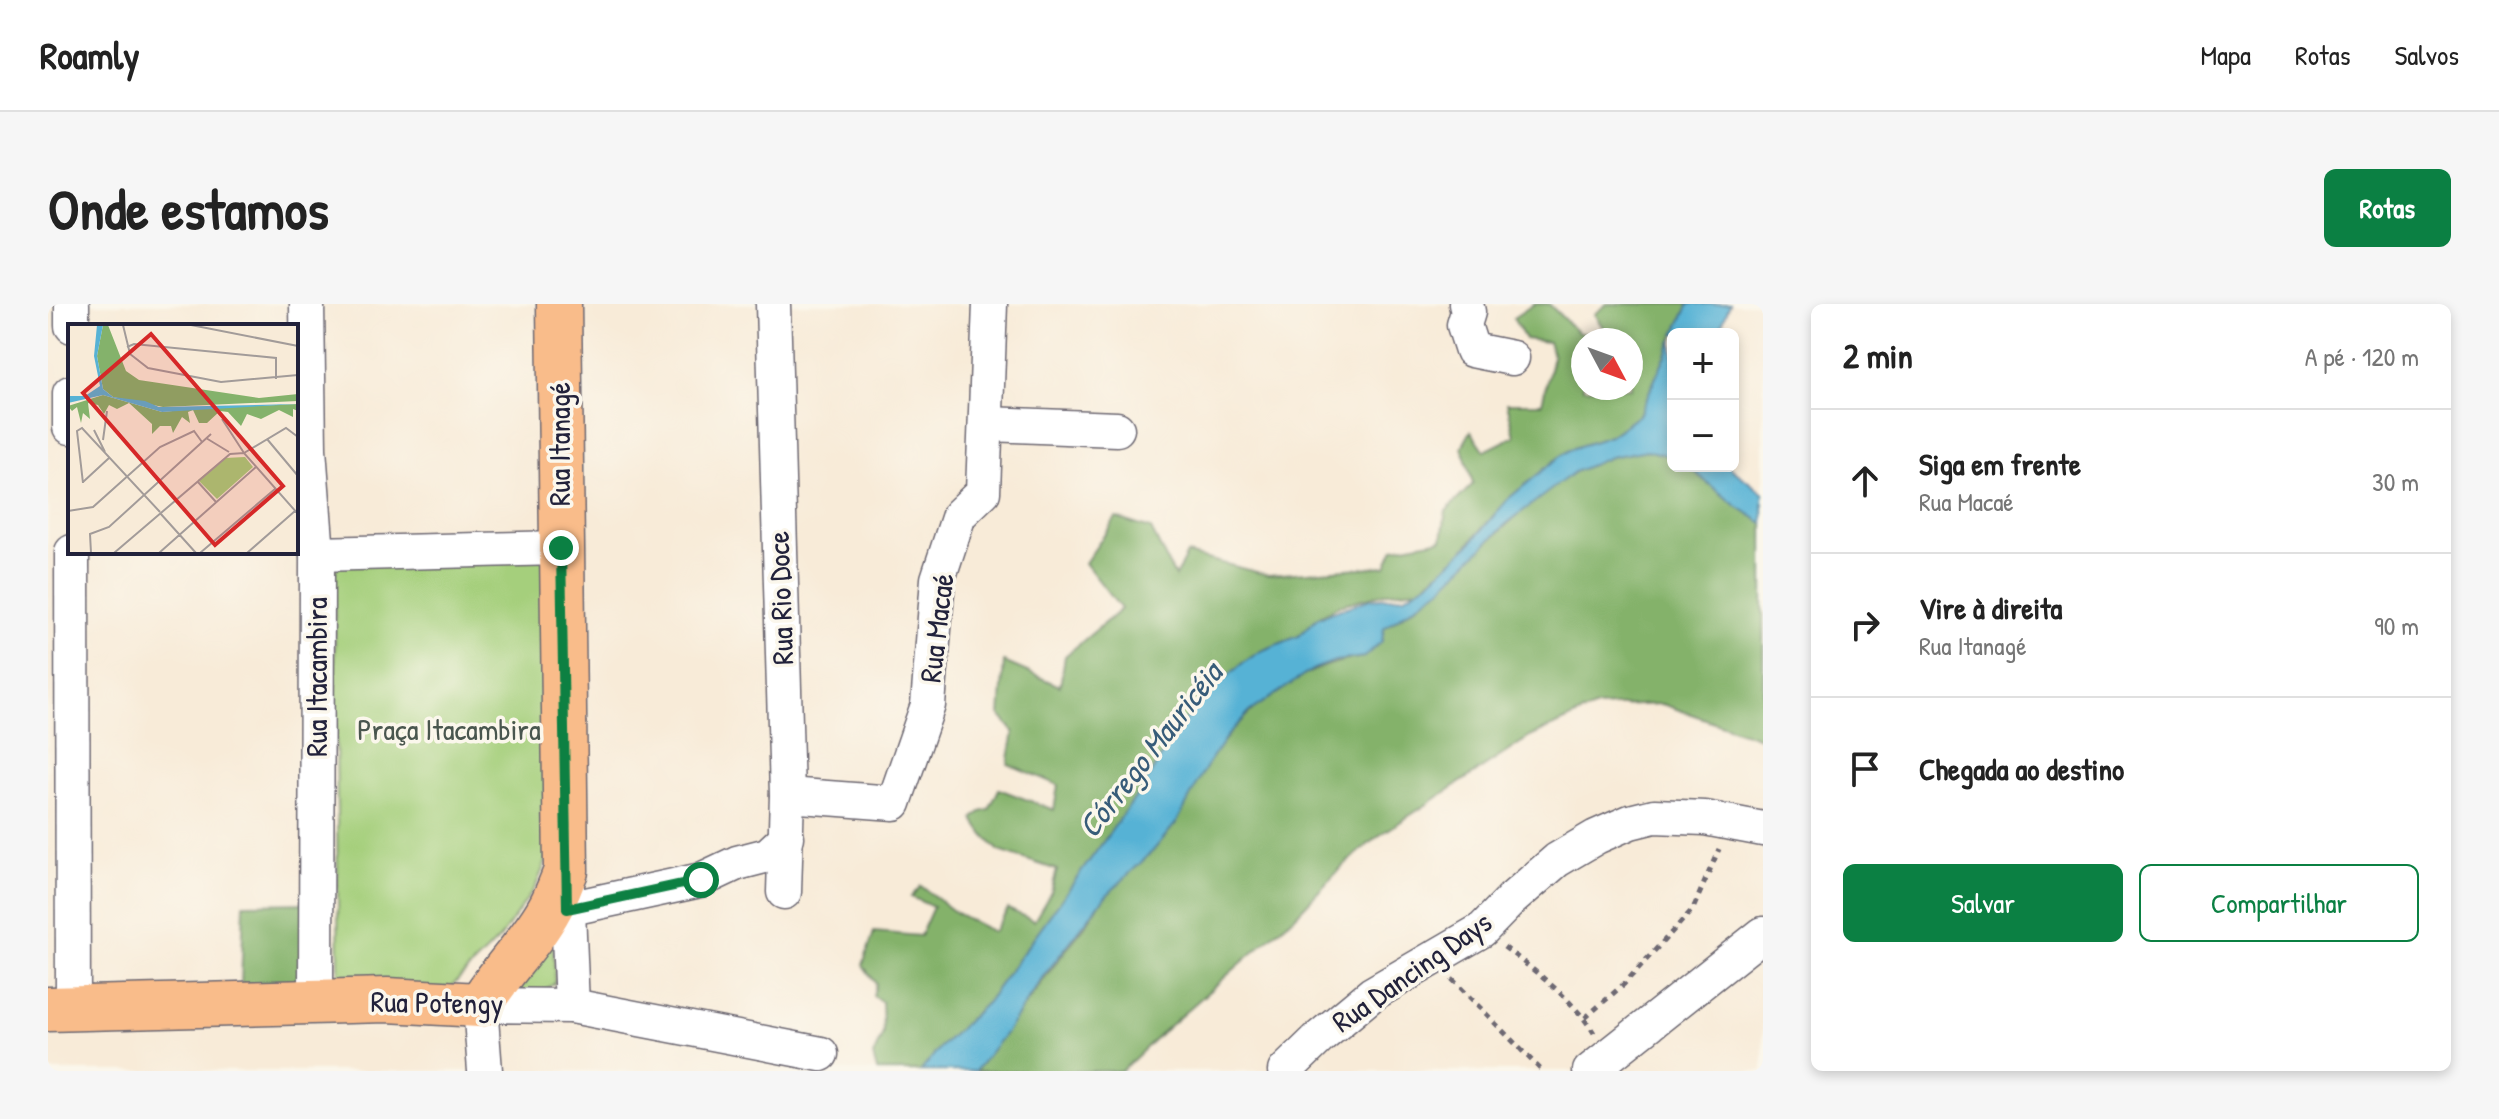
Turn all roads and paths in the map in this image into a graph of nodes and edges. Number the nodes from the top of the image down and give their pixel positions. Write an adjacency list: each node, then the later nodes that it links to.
1 (307, 304): 11 (street, Rua Itacambira)
2 (559, 304): 9 (main road, Rua Itanagé)
3 (773, 304): 12 (street, Rua Rio Doce)
4 (990, 304): 7 (street, Rua Macaé)
5 (1466, 304): 6 (street)
6 (1512, 358)
7 (987, 424): 8 (street); 12 (street, Rua Macaé)
8 (1117, 429)
9 (561, 548): 11 (street); 16 (main road, Rua Itanagé)
10 (72, 554): 24 (street)
11 (317, 554): 21 (street, Rua Itacambira)
12 (787, 795): 15 (street, Rua Rio Doce)
13 (1730, 823): 14 (street, Rua Dancing Days); 18 (street, Rua Dancing Days); 25 (path)
14 (1763, 829)
15 (787, 837): 16 (street); 17 (street, Rua Rio Doce)
16 (567, 890): 22 (main road, Rua Itanagé); 23 (street, Rua Itanagé)
17 (784, 892)
18 (1482, 930): 20 (street, Rua Dancing Days); 25 (path)
19 (1763, 934): 27 (street)
20 (1431, 960): 29 (street, Rua Dancing Days); 30 (path)
21 (316, 1002): 22 (main road, Rua Potengy); 24 (main road, Rua Potengy)
22 (480, 1005): 23 (street, Rua Potengy); 28 (street)
23 (572, 1006): 26 (street, Rua Potengy)
24 (61, 1009)
25 (1585, 1018): 27 (path)
26 (821, 1054)
27 (1599, 1063)
28 (485, 1071)
29 (1285, 1071)
30 (1542, 1071)

